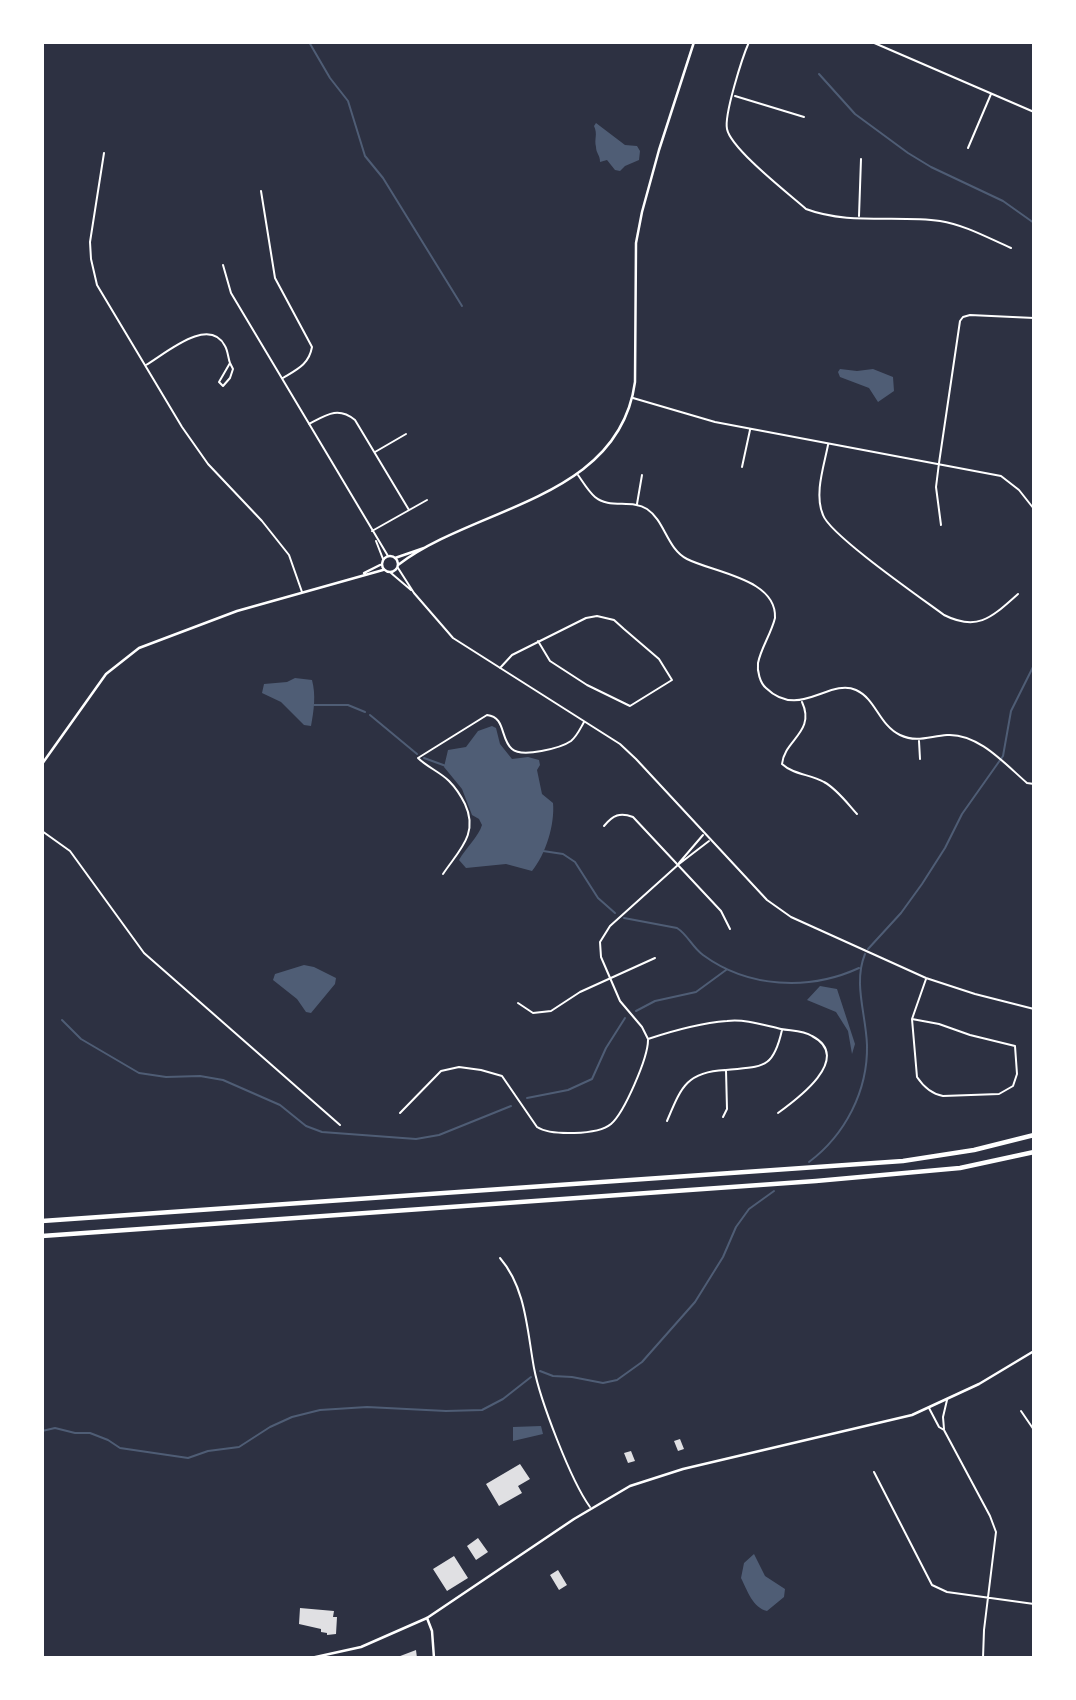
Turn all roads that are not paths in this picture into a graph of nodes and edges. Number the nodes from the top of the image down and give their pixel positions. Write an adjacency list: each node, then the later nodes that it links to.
1 (694, 42): 19 (street)
2 (749, 42): 5 (street)
3 (872, 42): 4 (street)
4 (992, 93): 6 (street); 8 (street)
5 (734, 96): 7 (street); 12 (street)
6 (1034, 112)
7 (804, 117)
8 (968, 148)
9 (104, 153): 17 (street)
10 (861, 159): 12 (street)
11 (261, 191): 18 (street)
12 (859, 217): 13 (street)
13 (1011, 248)
14 (223, 265): 18 (street)
15 (1034, 318): 25 (street)
16 (230, 363): 16 (street); 17 (street)
17 (146, 366): 45 (street)
18 (283, 378): 20 (street)
19 (633, 398): 21 (street); 27 (street)
20 (309, 424): 24 (street); 34 (street)
21 (750, 429): 23 (street); 26 (street)
22 (406, 433): 24 (street)
23 (828, 444): 25 (street); 47 (street)
24 (374, 452): 32 (street)
25 (939, 463): 31 (street); 33 (street)
26 (742, 467)
27 (578, 475): 30 (street); 36 (street)
28 (642, 475): 30 (street)
29 (427, 500): 32 (street)
30 (637, 505): 50 (street)
31 (1034, 509)
32 (409, 510): 34 (street)
33 (941, 525)
34 (372, 531): 35 (street)
35 (375, 537): 37 (street); 39 (street)
36 (433, 544): 38 (street); 41 (street)
37 (388, 556): 38 (street); 39 (street)
38 (395, 558): 41 (street)
39 (383, 559): 40 (street)
40 (381, 564): 42 (street); 44 (street)
41 (398, 566): 43 (street); 46 (street)
42 (383, 570): 43 (street); 44 (street)
43 (391, 573): 46 (street)
44 (358, 576): 45 (street)
45 (303, 593): 54 (street)
46 (414, 593): 49 (street)
47 (1018, 594)
48 (538, 641): 48 (street); 49 (street)
49 (500, 669): 51 (street)
50 (801, 701): 52 (street); 56 (street)
51 (584, 722): 59 (street); 62 (street)
52 (919, 740): 53 (street); 55 (street)
53 (920, 759)
54 (42, 764)
55 (1034, 785)
56 (857, 814)
57 (604, 826): 61 (street)
58 (42, 831): 77 (street)
59 (704, 834): 60 (street); 61 (street)
60 (709, 840): 61 (street); 65 (street)
61 (679, 864): 63 (street); 66 (street)
62 (443, 874)
63 (730, 929)
64 (655, 957): 66 (street)
65 (926, 978): 68 (street); 69 (street)
66 (611, 979): 67 (street); 71 (street)
67 (518, 1003)
68 (1034, 1009)
69 (912, 1019): 69 (street)
70 (782, 1029): 71 (street); 72 (street); 73 (street)
71 (648, 1039): 74 (street)
72 (726, 1070): 75 (street); 76 (street)
73 (778, 1113)
74 (400, 1114)
75 (723, 1117)
76 (667, 1121)
77 (340, 1125)
78 (1034, 1135): 80 (highway)
79 (1034, 1152): 81 (highway)
80 (42, 1221)
81 (42, 1236)
82 (500, 1258): 90 (street)
83 (1034, 1351): 84 (street)
84 (947, 1400): 85 (street); 87 (street)
85 (929, 1408): 87 (street); 90 (street)
86 (1021, 1411): 88 (street)
87 (944, 1430): 91 (street)
88 (1034, 1430)
89 (874, 1472): 91 (street)
90 (591, 1508): 93 (street)
91 (989, 1598): 92 (street); 96 (street)
92 (1034, 1604)
93 (426, 1618): 94 (street); 95 (street)
94 (311, 1658)
95 (434, 1658)
96 (984, 1658)

